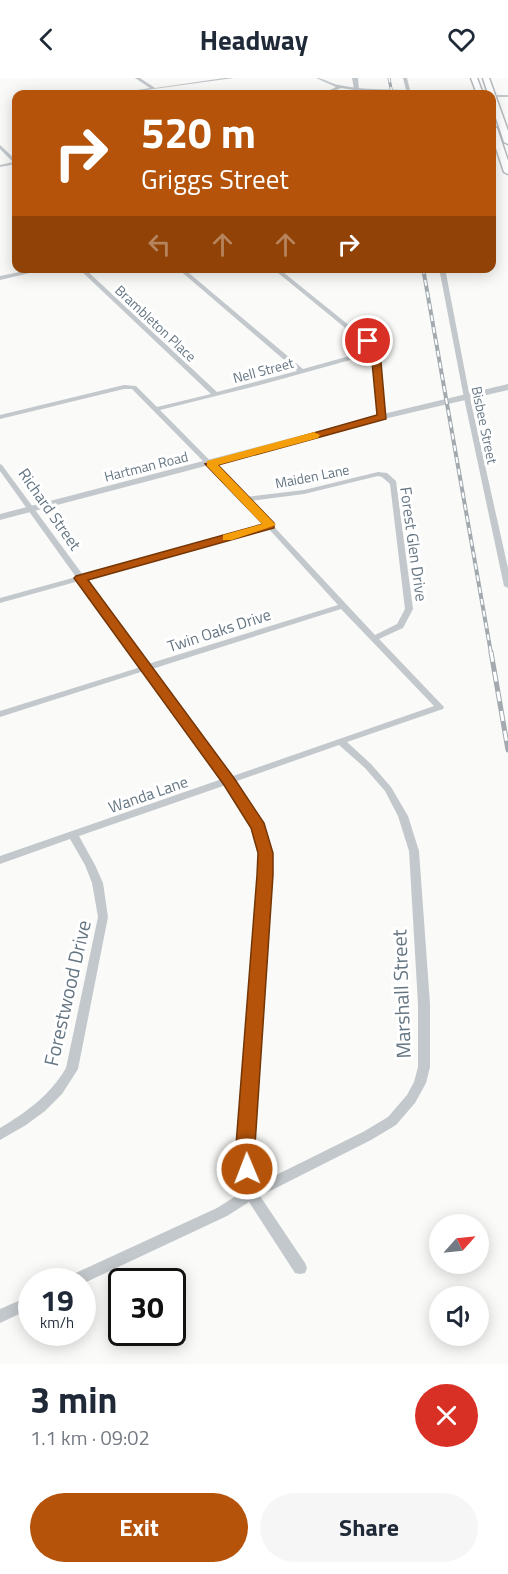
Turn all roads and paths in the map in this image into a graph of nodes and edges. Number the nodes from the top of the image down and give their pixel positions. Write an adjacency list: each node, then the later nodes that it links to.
1 (137, 78): 6 (street)
2 (232, 78): 6 (street)
3 (318, 78): 5 (street)
4 (355, 78): 7 (street)
5 (340, 87): 7 (street); 9 (street)
6 (154, 89): 8 (street)
7 (357, 89): 10 (street)
8 (147, 90)
9 (333, 90)
10 (370, 90)
11 (496, 108): 13 (main road)
12 (496, 135): 16 (main road)
13 (508, 142)
14 (0, 146): 15 (street)
15 (12, 158)
16 (506, 160): 17 (main road)
17 (508, 172)
18 (24, 273): 23 (street)
19 (85, 273): 27 (street, Brambleton Place)
20 (185, 273): 25 (street)
21 (280, 273): 24 (street)
22 (443, 273): 28 (street, Bisbee Street)
23 (0, 278)
24 (375, 351): 25 (street, Nell Street); 31 (street)
25 (302, 372): 27 (street, Nell Street)
26 (508, 387): 28 (street, Hartman Road)
27 (215, 394): 29 (street, Nell Street)
28 (467, 398): 31 (street, Hartman Road); 40 (street, Bisbee Street)
29 (157, 409): 30 (street); 32 (street)
30 (0, 417)
31 (382, 417): 32 (street, Hartman Road)
32 (210, 464): 35 (street); 36 (street, Hartman Road)
33 (0, 466): 36 (street, Richard Street)
34 (384, 475): 35 (street, Maiden Lane); 43 (street, Forest Glen Drive)
35 (245, 500): 38 (street)
36 (30, 508): 37 (street, Hartman Road); 39 (street, Richard Street)
37 (0, 517)
38 (270, 525): 39 (street); 42 (street)
39 (80, 578): 41 (street); 44 (street, Richard Street)
40 (508, 586)
41 (0, 601)
42 (343, 606): 43 (street); 44 (street, Twin Oaks Drive)
43 (375, 638): 46 (street, Wanda Lane)
44 (147, 669): 45 (street, Twin Oaks Drive); 47 (street, Richard Street)
45 (0, 714)
46 (341, 742): 47 (street, Wanda Lane); 51 (street, Marshall Street)
47 (229, 782): 48 (street, Wanda Lane); 51 (street, Richard Street)
48 (73, 835): 49 (street, Wanda Lane); 50 (street, Forestwood Drive)
49 (0, 860)
50 (0, 1135)
51 (251, 1194): 52 (street); 53 (street, Marshall Street)
52 (300, 1268)
53 (96, 1271)
54 (18, 1308): 55 (street)
55 (0, 1316)

